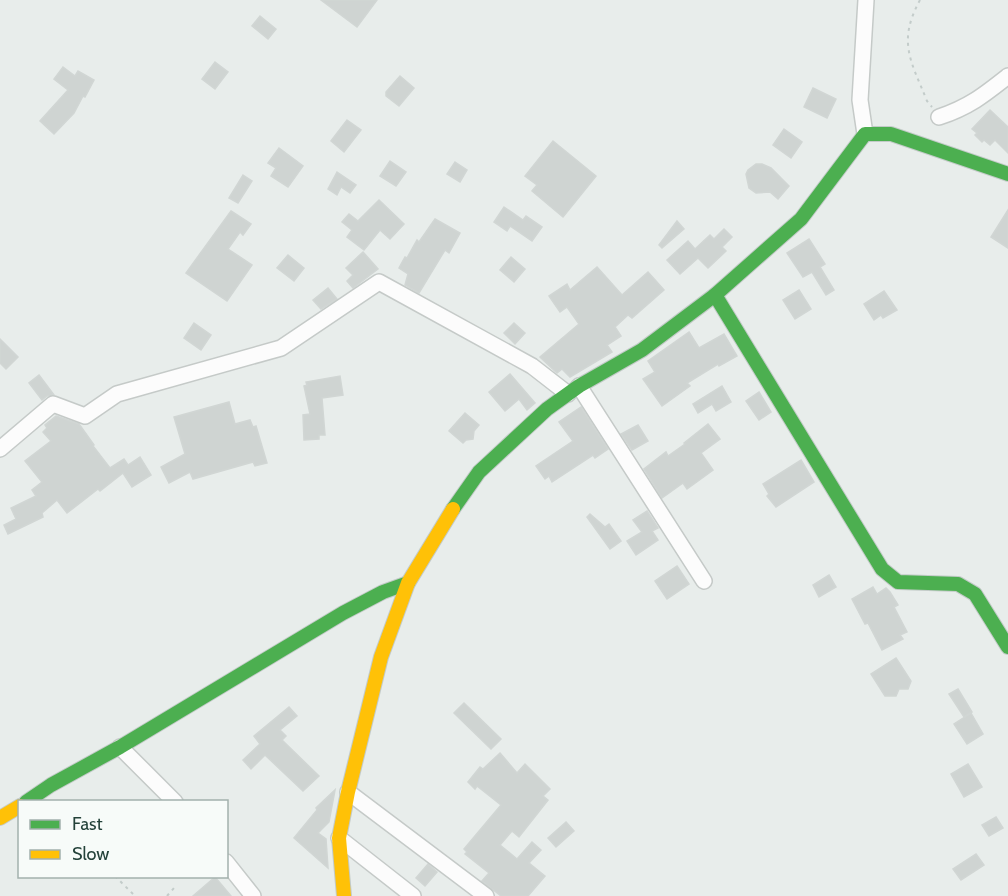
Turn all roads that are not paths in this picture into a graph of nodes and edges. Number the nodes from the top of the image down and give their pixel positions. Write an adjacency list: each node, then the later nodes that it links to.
1 (866, 0): 4 (street)
2 (1008, 76): 3 (street)
3 (939, 117)
4 (865, 134): 5 (street); 6 (street)
5 (1008, 174)
6 (716, 295): 7 (street); 11 (street)
7 (574, 390): 8 (street); 9 (street); 10 (street)
8 (0, 449)
9 (704, 581)
10 (408, 583): 12 (street); 13 (street)
11 (1008, 647)
12 (120, 747): 14 (street); 15 (street)
13 (348, 792): 18 (street); 23 (street)
14 (28, 800)
15 (174, 800)
16 (18, 807): 17 (street)
17 (0, 818)
18 (339, 838): 21 (street); 22 (street)
19 (228, 865): 20 (street)
20 (253, 896)
21 (344, 896)
22 (413, 896)
23 (486, 896)

